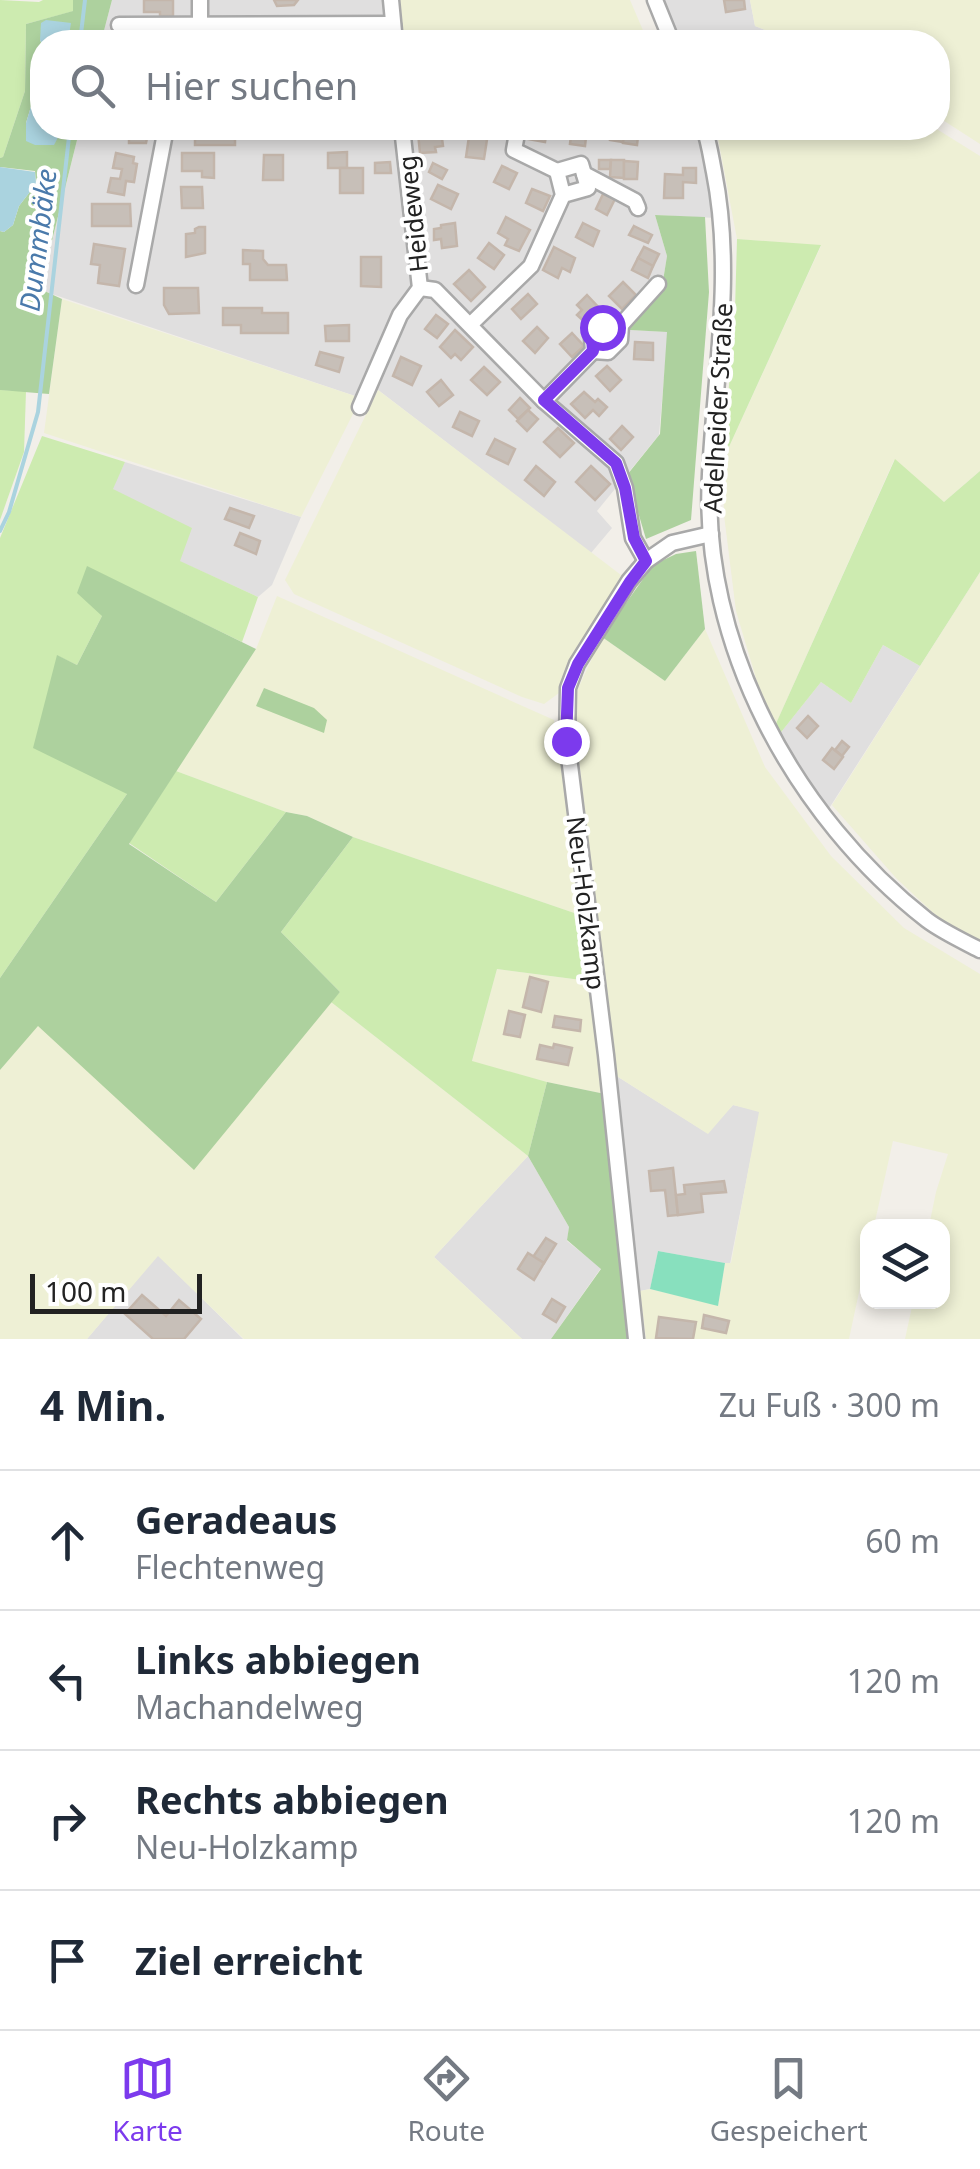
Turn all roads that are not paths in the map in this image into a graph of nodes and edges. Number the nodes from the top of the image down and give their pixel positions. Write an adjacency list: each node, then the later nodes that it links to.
1 (200, 0): 6 (street)
2 (391, 0): 4 (street)
3 (655, 0): 9 (street)
4 (393, 24): 6 (street); 8 (street)
5 (119, 25): 6 (street)
6 (192, 25): 7 (street)
7 (189, 30)
8 (394, 30)
9 (667, 30)
10 (164, 140): 19 (street)
11 (403, 140): 20 (street, Heideweg)
12 (516, 140): 14 (street)
13 (707, 140): 24 (street, Adelheider Straße)
14 (557, 171): 15 (street); 16 (street)
15 (584, 174): 16 (street); 17 (street)
16 (563, 195): 21 (street)
17 (638, 208)
18 (658, 284): 22 (street)
19 (136, 285)
20 (420, 288): 21 (street); 23 (street, Heideweg)
21 (471, 324): 22 (street)
22 (544, 400): 25 (street)
23 (360, 406)
24 (712, 534): 25 (street, Neu-Holzkamp); 26 (street, Adelheider Straße)
25 (646, 561): 27 (street, Neu-Holzkamp)
26 (980, 950)
27 (636, 1339)

